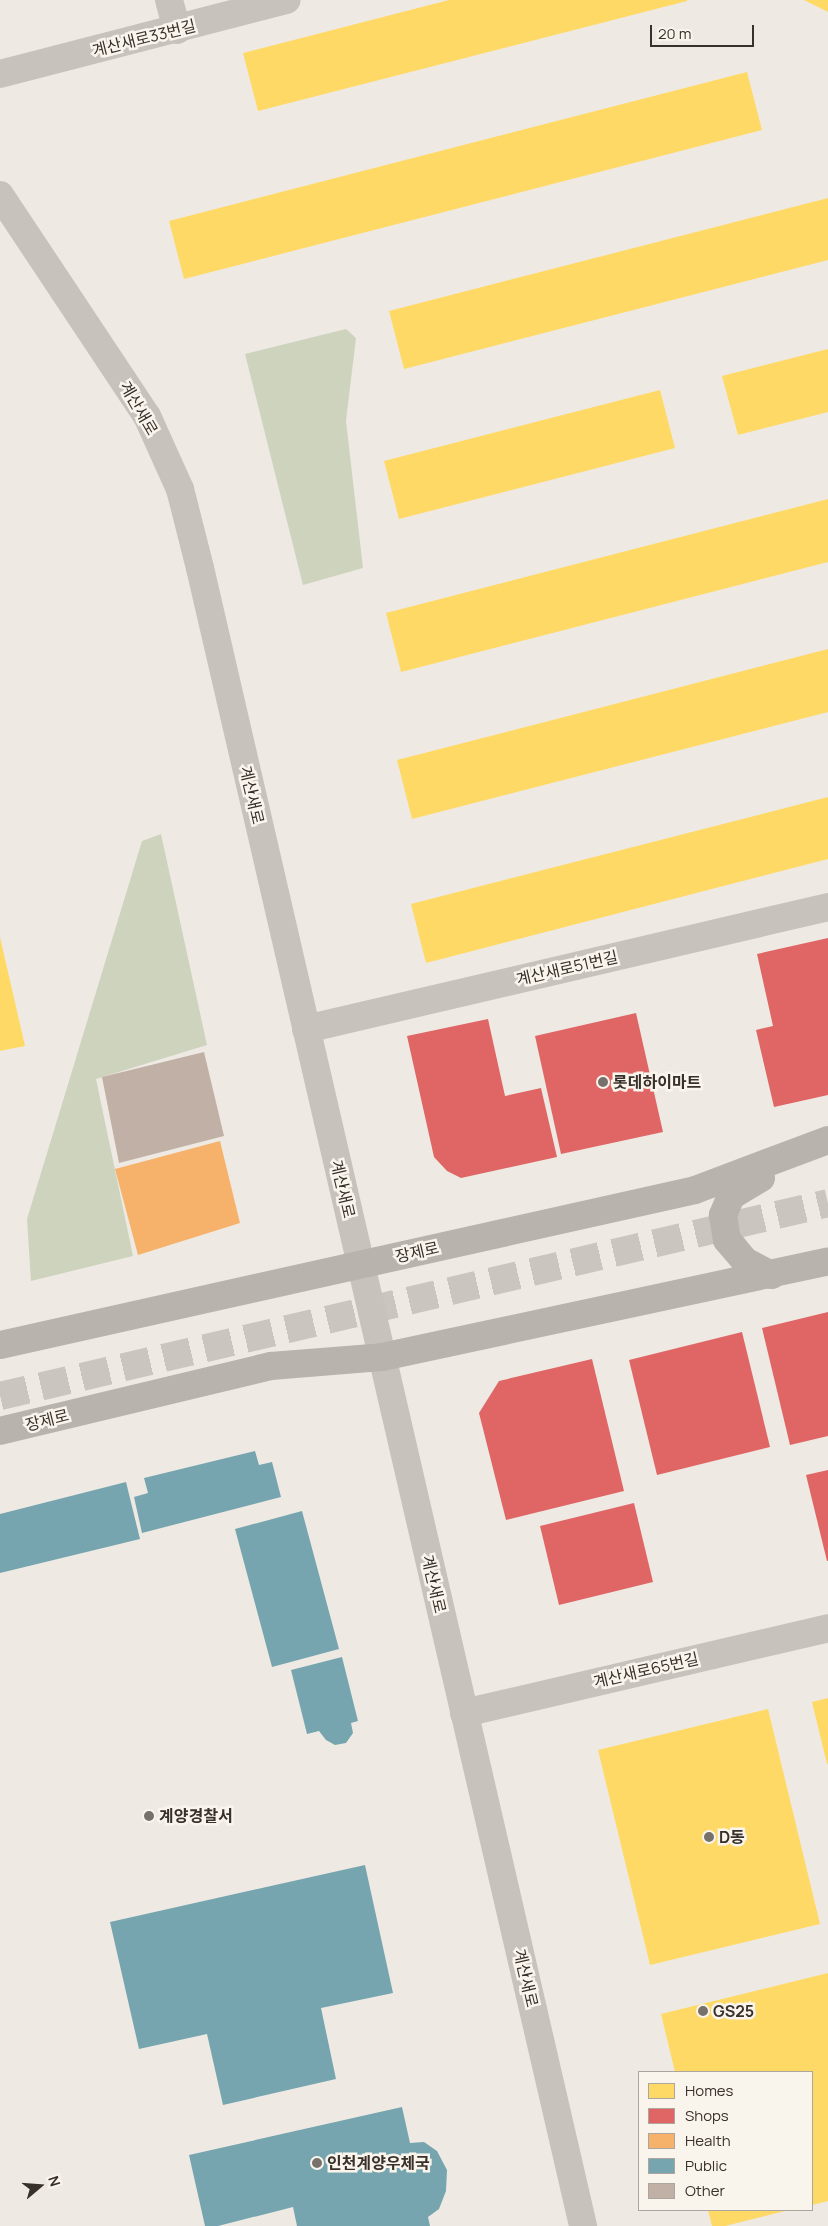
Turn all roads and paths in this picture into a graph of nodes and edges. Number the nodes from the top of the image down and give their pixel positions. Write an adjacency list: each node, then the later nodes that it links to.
1 (169, 0): 3 (street)
2 (287, 0): 3 (street, 계산새로33번길)
3 (177, 30): 4 (street, 계산새로33번길)
4 (0, 74)
5 (0, 195): 7 (street, 계산새로)
6 (828, 907): 7 (street, 계산새로51번길)
7 (306, 1029): 10 (street, 계산새로)
8 (826, 1140): 10 (main road, 장제로); 11 (main road)
9 (828, 1261): 11 (main road, 장제로)
10 (360, 1264): 12 (main road, 장제로); 13 (street, 계산새로)
11 (771, 1274): 13 (main road, 장제로)
12 (0, 1345)
13 (382, 1357): 14 (main road, 장제로); 16 (street, 계산새로)
14 (0, 1431)
15 (828, 1628): 16 (street, 계산새로65번길)
16 (464, 1713): 17 (street, 계산새로)
17 (583, 2226)

